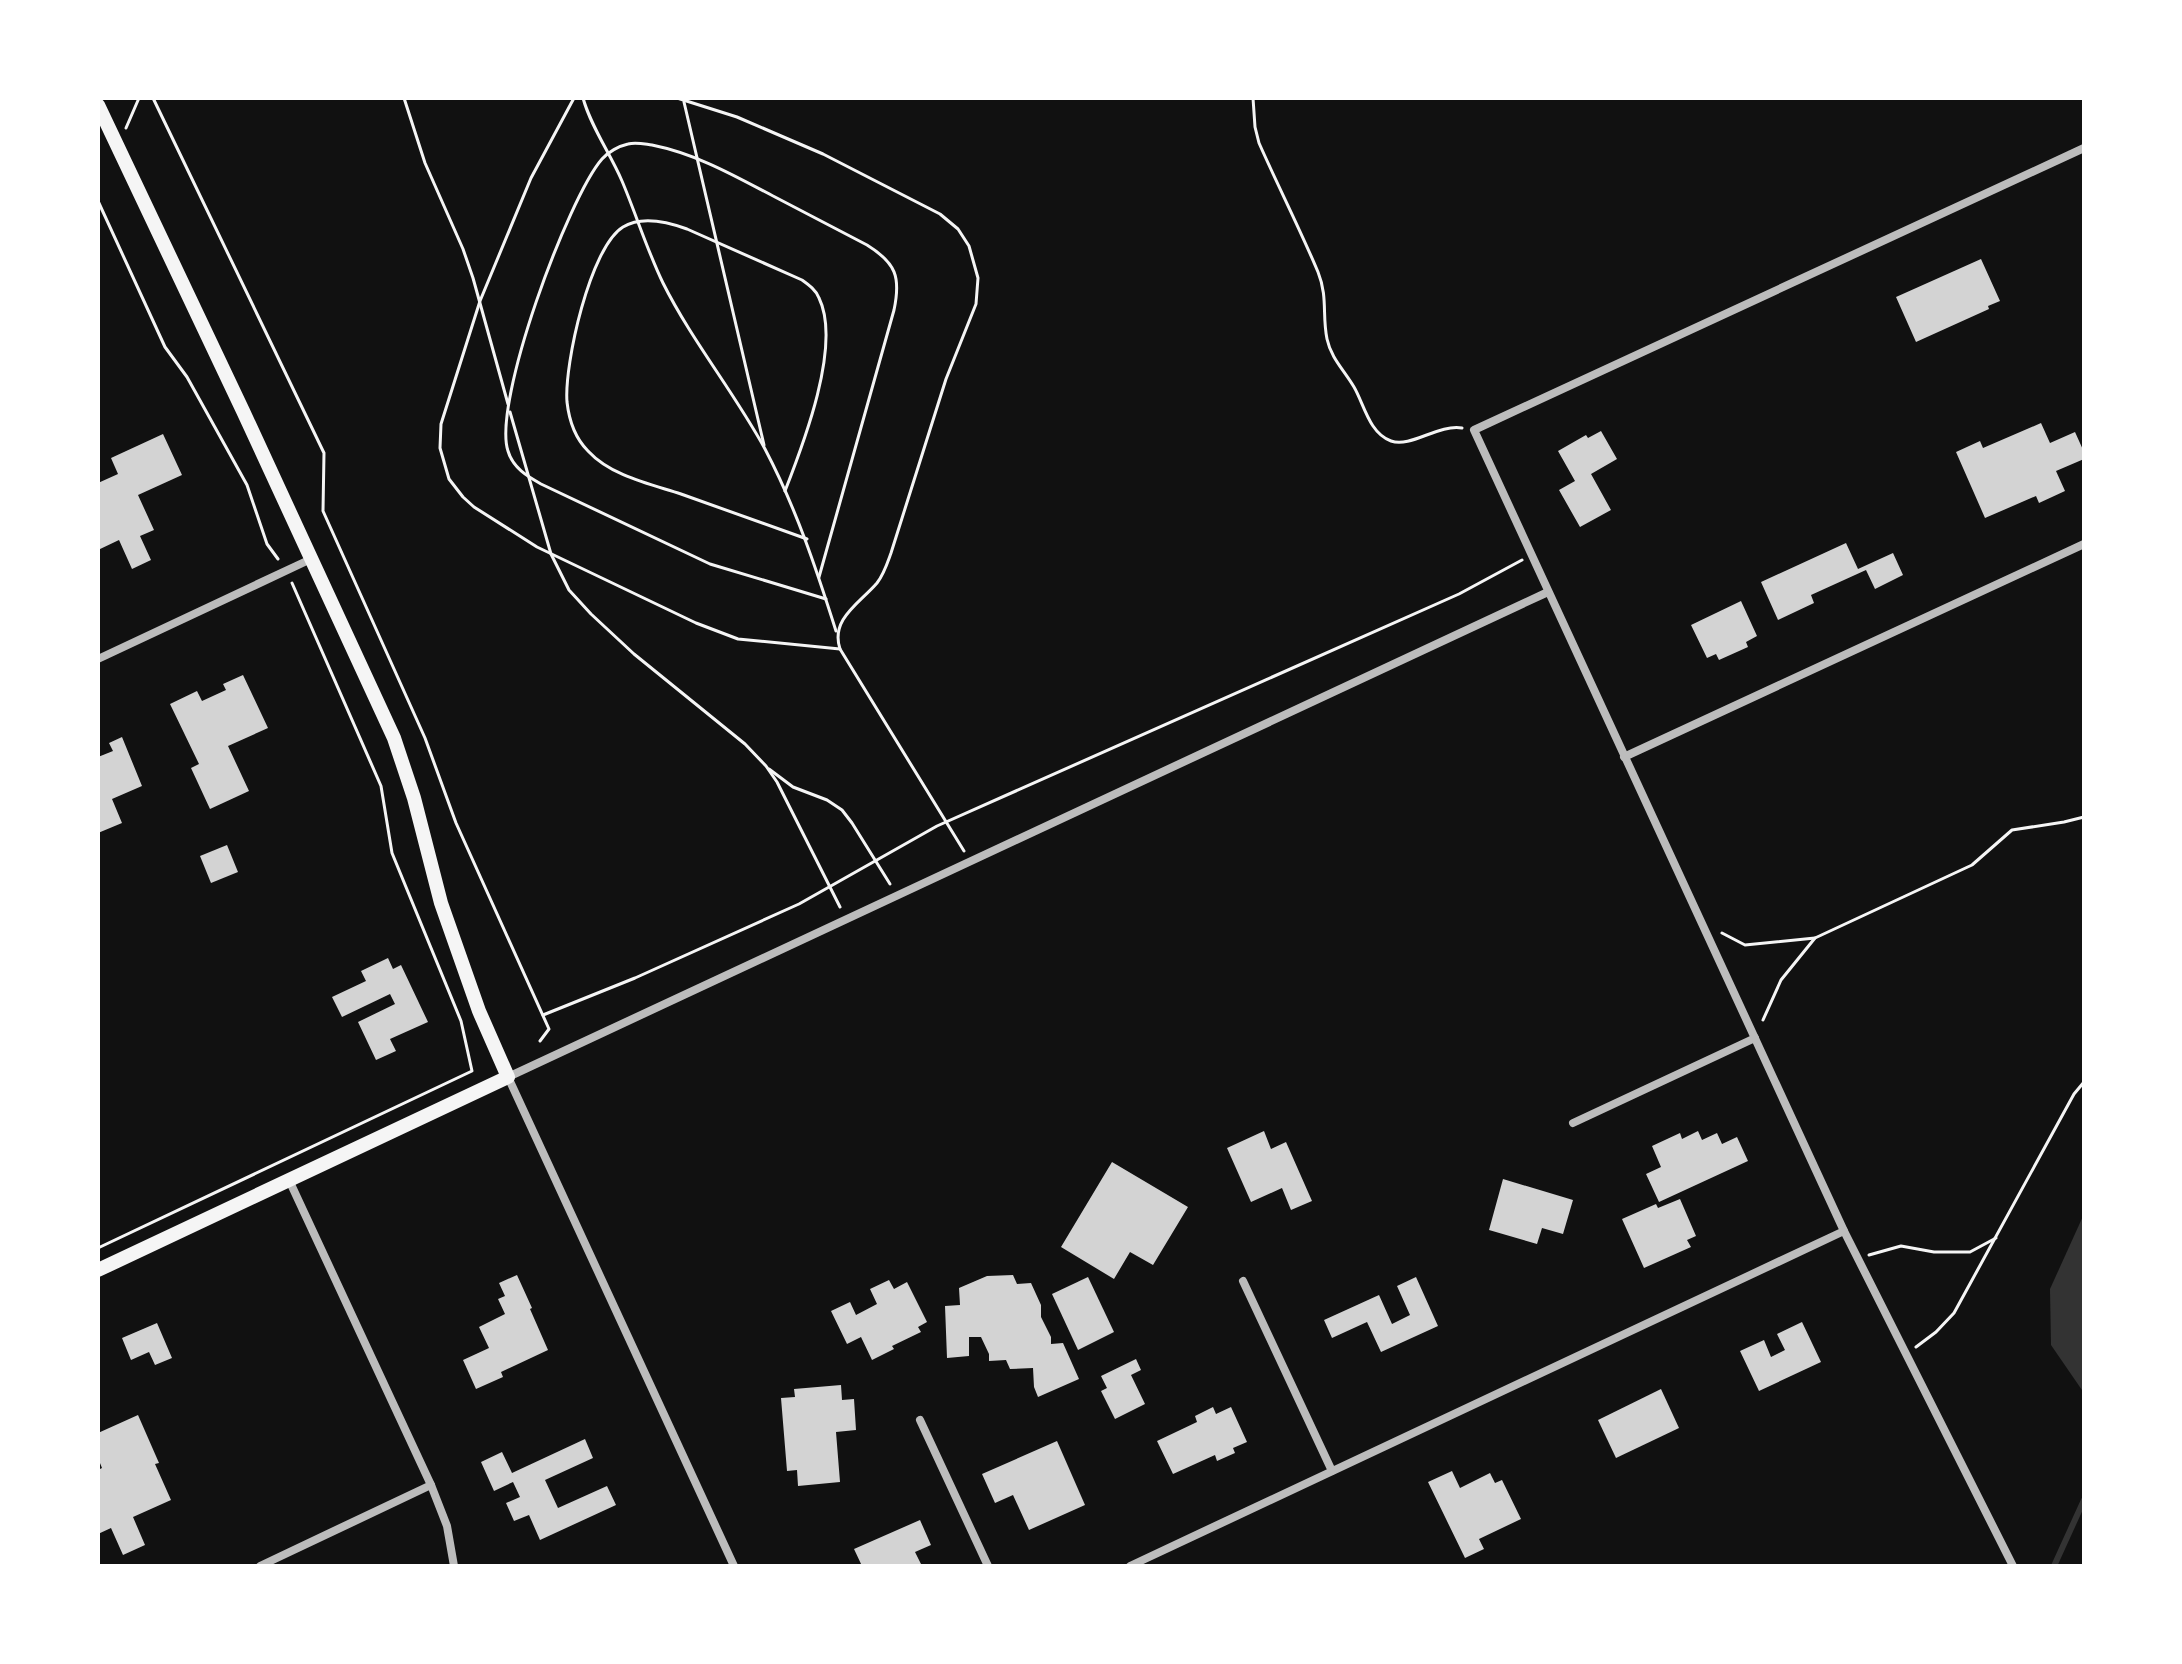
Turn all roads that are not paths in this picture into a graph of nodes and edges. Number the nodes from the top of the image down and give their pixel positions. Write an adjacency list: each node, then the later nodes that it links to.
1 (98, 105): 4 (main road)
2 (2084, 148): 5 (street)
3 (2084, 544): 7 (street)
4 (311, 559): 6 (street); 9 (main road)
5 (1548, 592): 7 (street); 9 (street)
6 (98, 659)
7 (1624, 757): 8 (street)
8 (1755, 1038): 10 (street); 12 (street)
9 (508, 1077): 11 (main road); 20 (street)
10 (1573, 1123)
11 (289, 1180): 13 (main road); 17 (street)
12 (1844, 1231): 16 (street); 23 (street)
13 (98, 1270)
14 (1243, 1281): 16 (street)
15 (920, 1420): 21 (street)
16 (1332, 1471): 22 (street)
17 (431, 1485): 18 (street); 19 (street)
18 (260, 1566)
19 (454, 1566)
20 (734, 1566)
21 (988, 1566)
22 (1130, 1566)
23 (2013, 1566)

